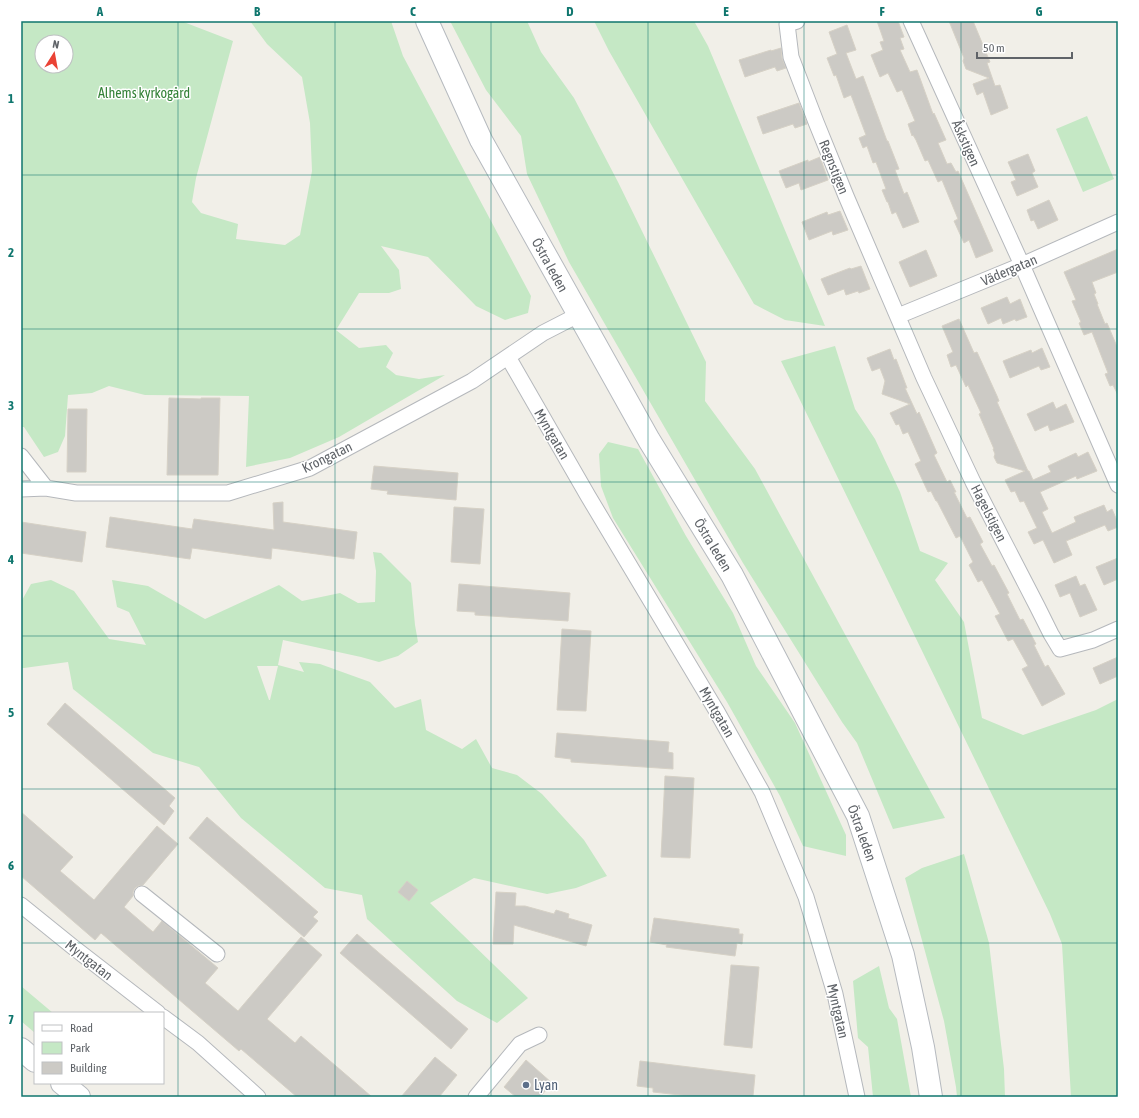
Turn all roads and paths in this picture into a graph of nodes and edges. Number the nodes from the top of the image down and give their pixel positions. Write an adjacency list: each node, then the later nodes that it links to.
1 (427, 21): 6 (street, Östra leden)
2 (797, 21): 7 (street, Regnstigen)
3 (911, 21): 5 (street, Åskstigen)
4 (1118, 222): 5 (street, Vädergatan)
5 (1022, 265): 7 (street, Vädergatan); 10 (street)
6 (578, 315): 8 (street, Krongatan); 27 (street, Östra leden)
7 (898, 316): 13 (street, Hagelstigen)
8 (508, 357): 11 (street, Krongatan); 26 (street, Myntgatan)
9 (21, 456): 11 (street)
10 (1118, 485)
11 (46, 488): 12 (street, Krongatan)
12 (21, 489)
13 (1118, 629)
14 (142, 894): 16 (street)
15 (21, 905): 17 (street, Myntgatan)
16 (217, 954)
17 (157, 1012)
18 (164, 1018): 24 (street)
19 (539, 1035): 25 (street)
20 (21, 1049): 21 (street)
21 (34, 1060)
22 (63, 1084): 23 (street)
23 (79, 1097)
24 (258, 1097)
25 (476, 1097)
26 (857, 1097)
27 (931, 1097)

